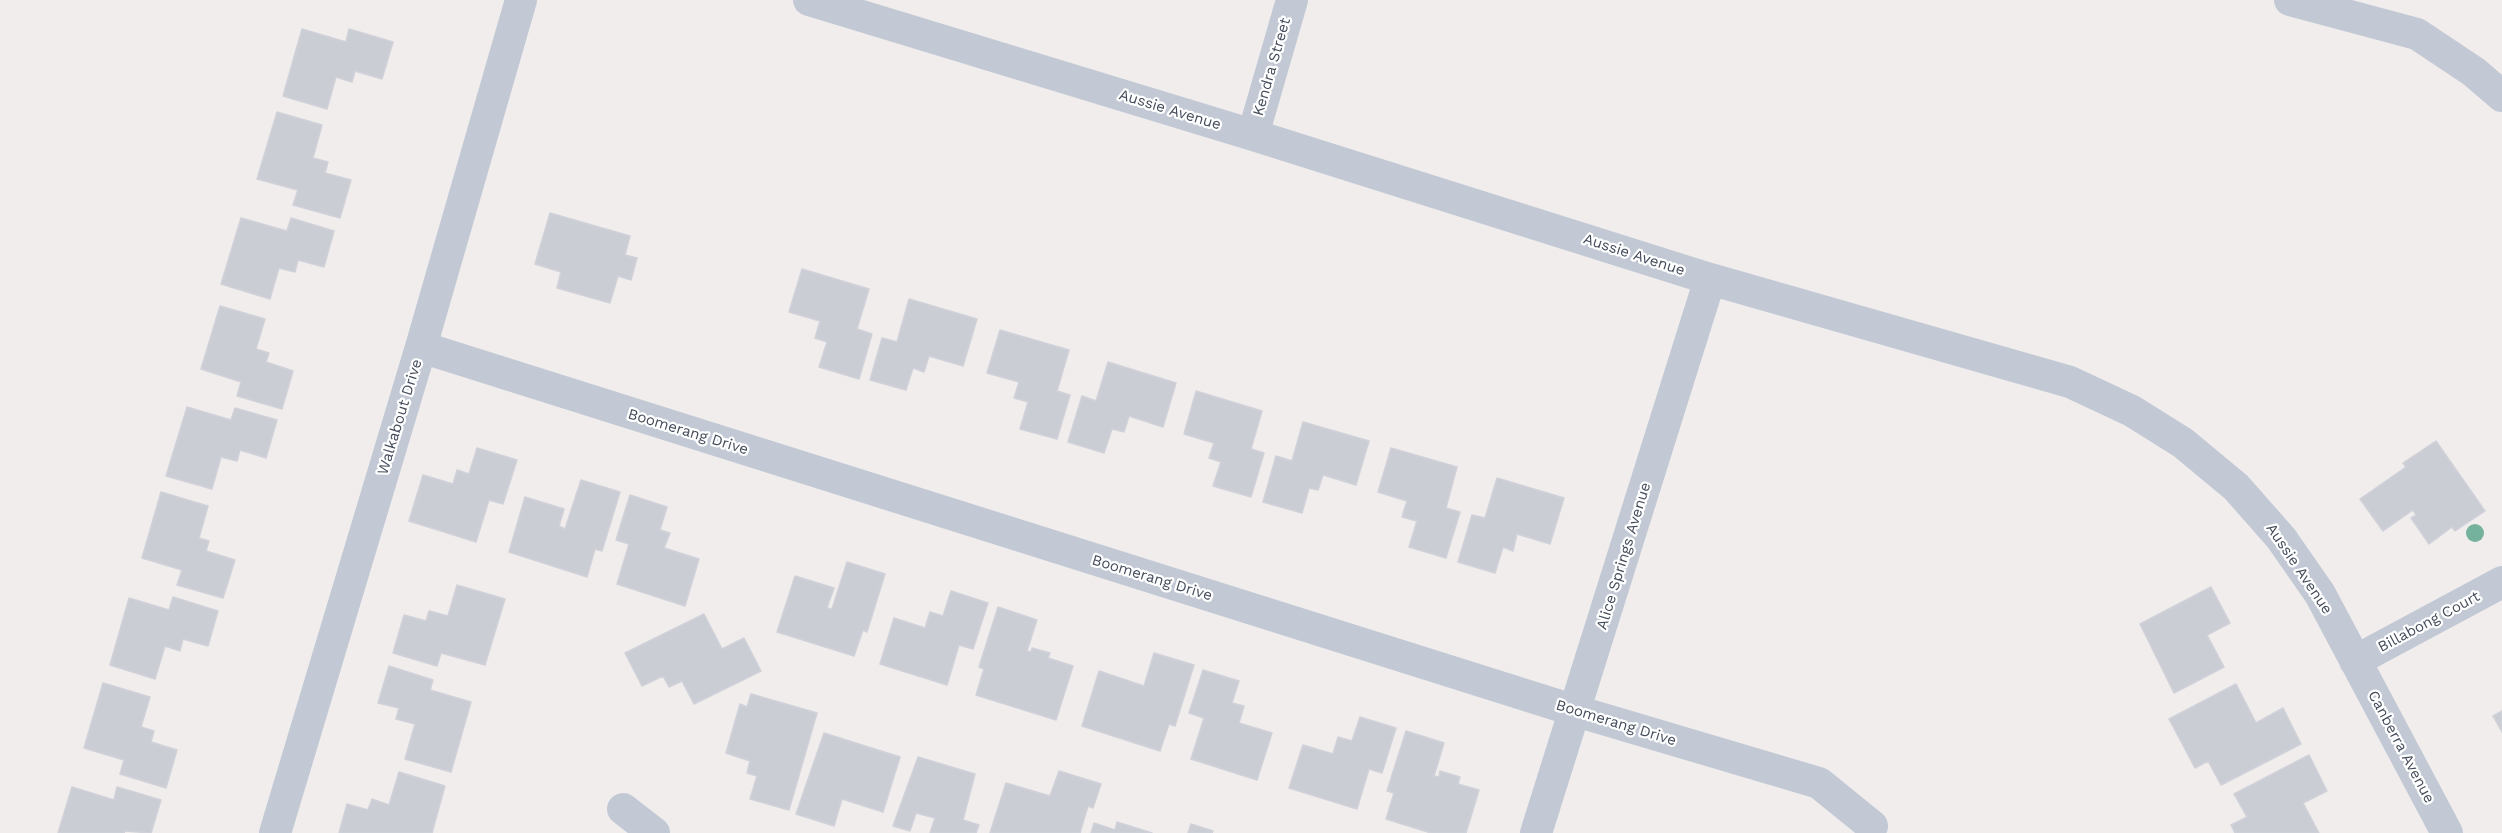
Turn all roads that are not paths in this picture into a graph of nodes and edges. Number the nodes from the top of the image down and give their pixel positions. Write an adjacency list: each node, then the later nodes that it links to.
1 (521, 0): 8 (street, Walkabout Drive)
2 (809, 0): 6 (street, Aussie Avenue)
3 (1292, 0): 6 (street, Kendra Street)
4 (2290, 0): 5 (street)
5 (2502, 96)
6 (1253, 135): 7 (street, Aussie Avenue)
7 (1710, 279): 10 (street, Aussie Avenue); 11 (street, Alice Springs Avenue)
8 (421, 347): 11 (street, Boomerang Drive); 14 (street, Walkabout Drive)
9 (2502, 582): 10 (street, Billabong Court)
10 (2355, 661): 17 (street, Canberra Avenue)
11 (1576, 711): 13 (street, Boomerang Drive); 16 (street, Alice Springs Avenue)
12 (622, 809): 15 (street)
13 (1872, 826)
14 (275, 833)
15 (654, 833)
16 (1536, 833)
17 (2447, 833)

